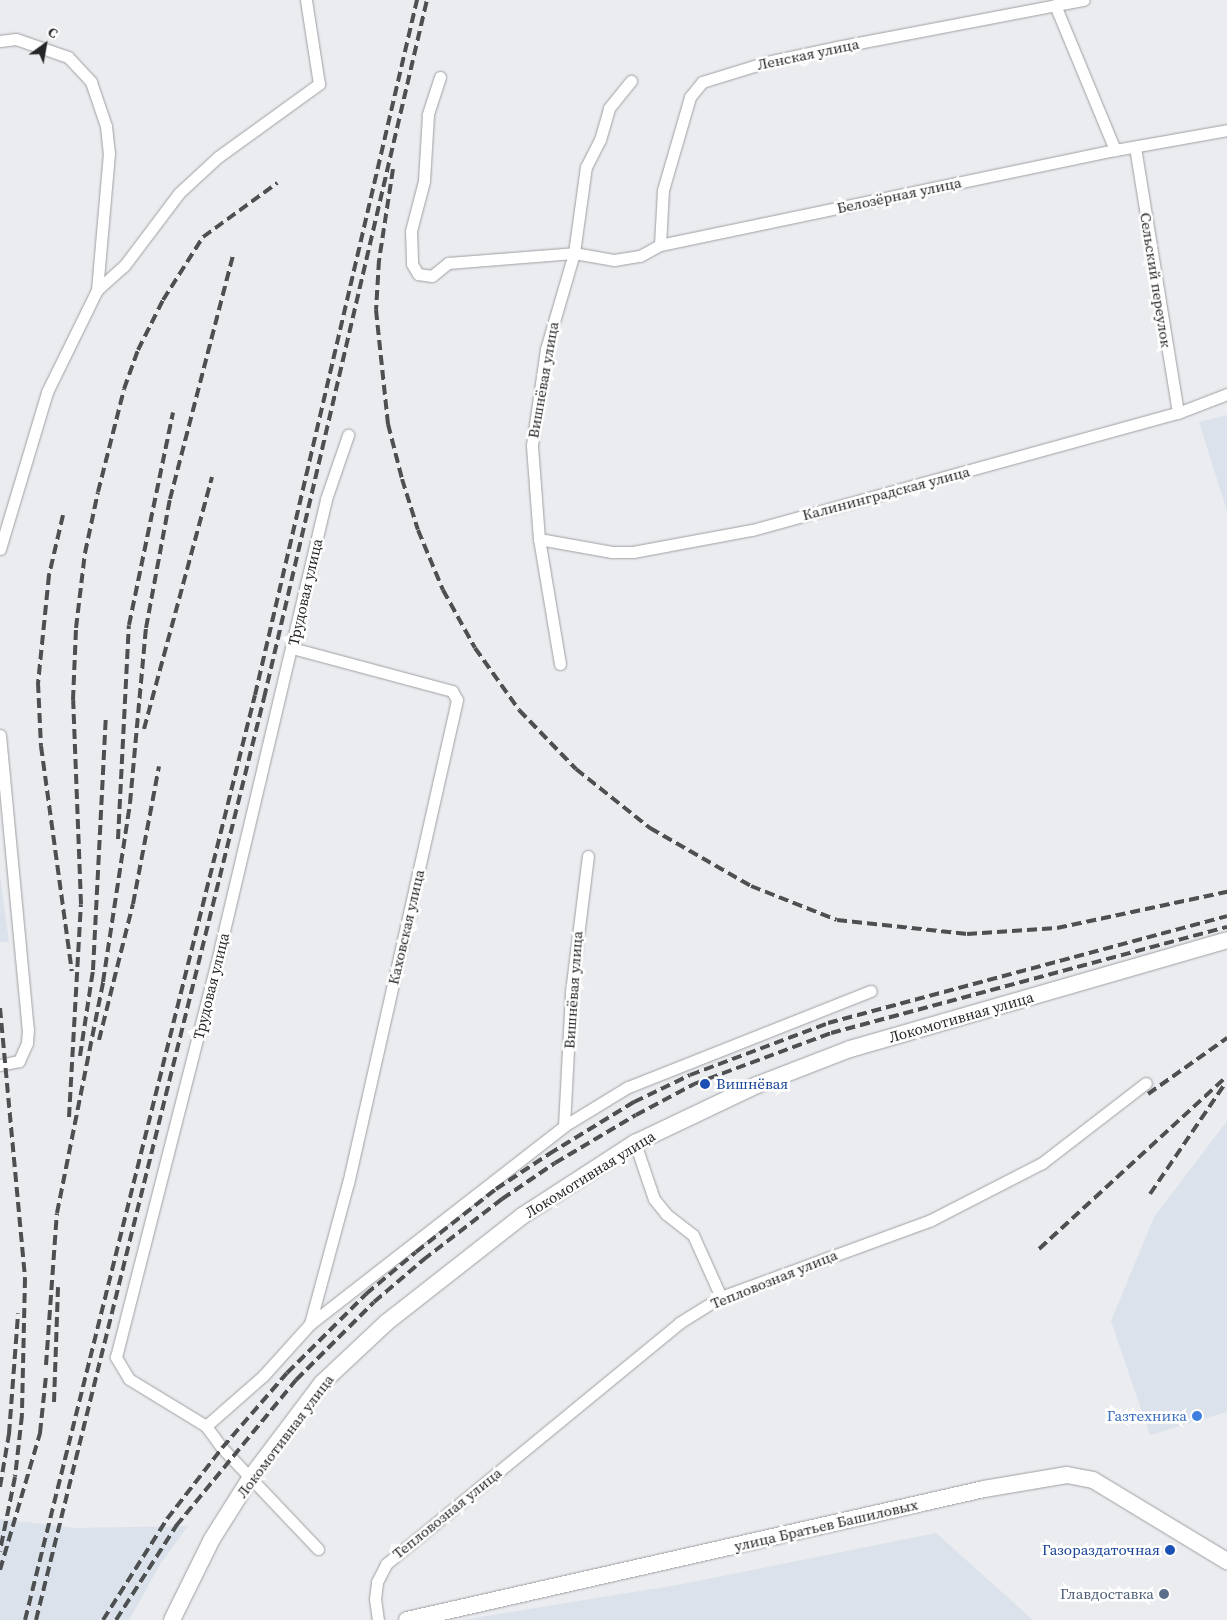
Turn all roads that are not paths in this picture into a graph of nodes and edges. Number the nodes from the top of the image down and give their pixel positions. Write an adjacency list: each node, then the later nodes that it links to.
1 (306, 0): 12 (street)
2 (1084, 0): 3 (street, Ленская улица)
3 (1055, 6): 9 (street); 10 (street, Ленская улица)
4 (0, 41): 12 (street)
5 (440, 77): 11 (street)
6 (631, 81): 11 (street, Вишнёвая улица)
7 (1227, 130): 8 (street, Белозёрная улица)
8 (1135, 147): 9 (street, Белозёрная улица); 14 (street, Сельский переулок)
9 (1115, 150): 10 (street, Белозёрная улица)
10 (660, 246): 11 (street, Белозёрная улица)
11 (574, 254): 16 (street, Вишнёвая улица)
12 (97, 290): 17 (street)
13 (1227, 394): 14 (street, Калининградская улица)
14 (1178, 413): 16 (street, Калининградская улица)
15 (348, 435): 18 (street, Трудовая улица)
16 (540, 538): 19 (street, Вишнёвая улица)
17 (0, 549)
18 (292, 648): 29 (street, Каховская улица); 30 (street, Трудовая улица)
19 (560, 664)
20 (0, 735): 24 (street)
21 (588, 856): 26 (street, Вишнёвая улица)
22 (1227, 940): 27 (street, Локомотивная улица)
23 (871, 991): 26 (street)
24 (0, 1065)
25 (1146, 1083): 28 (street, Тепловозная улица)
26 (564, 1126): 29 (street)
27 (635, 1143): 28 (street); 31 (street, Локомотивная улица)
28 (721, 1297): 35 (street, Тепловозная улица)
29 (310, 1324): 30 (street)
30 (206, 1426): 31 (street, Трудовая улица)
31 (251, 1477): 32 (street, Трудовая улица); 34 (street, Локомотивная улица)
32 (318, 1550)
33 (1227, 1561): 36 (street, улица Братьев Башиловых)
34 (172, 1620)
35 (378, 1620)
36 (406, 1620)

